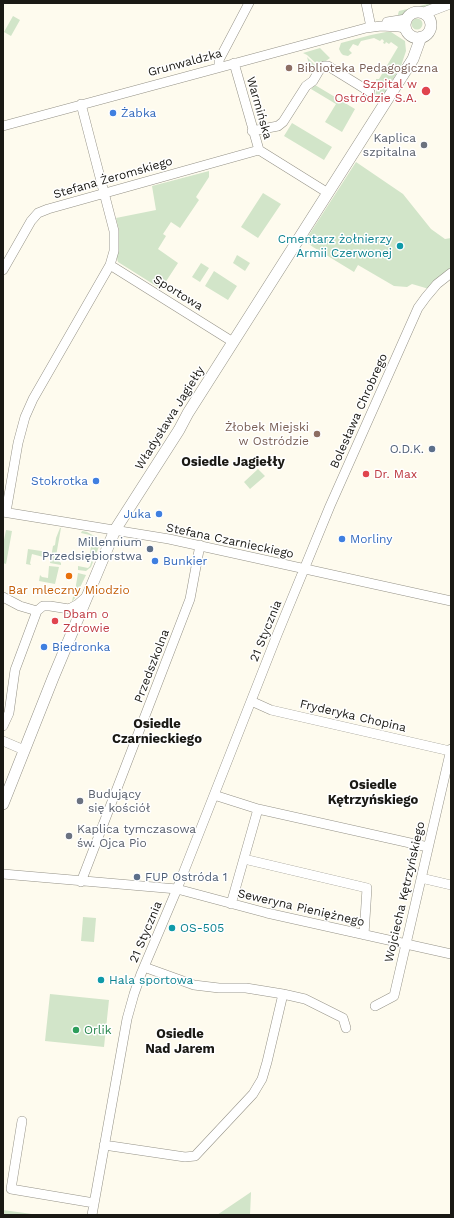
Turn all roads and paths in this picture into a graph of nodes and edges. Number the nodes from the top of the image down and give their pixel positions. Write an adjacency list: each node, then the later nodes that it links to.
1 (249, 3): 10 (street)
2 (366, 3): 7 (street)
3 (450, 3): 5 (main road)
4 (451, 8): 6 (main road)
5 (424, 13): 6 (main road); 8 (main road)
6 (430, 23): 8 (main road)
7 (373, 27): 8 (street, Grunwaldzka); 9 (street, Grunwaldzka)
8 (411, 30): 17 (main road, Władysława Jagiełły)
9 (234, 63): 10 (street, Grunwaldzka); 14 (street, Warmińska)
10 (219, 67): 12 (street, Grunwaldzka)
11 (370, 92): 14 (street)
12 (82, 104): 13 (street, Grunwaldzka); 16 (street)
13 (3, 126)
14 (252, 131): 15 (street, Warmińska)
15 (259, 150): 16 (street, Stefana Żeromskiego); 17 (street, Warmińska)
16 (103, 193): 18 (street); 19 (street, Stefana Żeromskiego)
17 (328, 193): 21 (main road, Władysława Jagiełły)
18 (110, 265): 21 (street, Sportowa); 22 (street)
19 (3, 270)
20 (451, 273): 25 (street, Bolesława Chrobrego)
21 (233, 342): 23 (main road, Władysława Jagiełły)
22 (5, 512): 23 (street, Stefana Czarnieckiego)
23 (115, 530): 24 (street, Stefana Czarnieckiego); 26 (main road, Władysława Jagiełły)
24 (200, 545): 25 (street, Stefana Czarnieckiego); 43 (street, Przedszkolna)
25 (304, 569): 28 (street, Stefana Czarnieckiego); 30 (street, 21 Stycznia)
26 (88, 596): 29 (street); 33 (main road, Władysława Jagiełły)
27 (3, 597): 29 (street)
28 (451, 601)
29 (37, 610): 31 (street)
30 (251, 701): 34 (street, Fryderyka Chopina); 36 (street, 21 Stycznia)
31 (3, 726)
32 (3, 741): 33 (street)
33 (24, 750): 37 (main road, Władysława Jagiełły)
34 (451, 750): 35 (street, Wojciecha Kętrzyńskiego)
35 (447, 780): 39 (street, Wojciecha Kętrzyńskiego)
36 (214, 795): 38 (street); 45 (street, 21 Stycznia)
37 (3, 804)
38 (258, 809): 39 (street); 40 (street)
39 (428, 847): 42 (street, Wojciecha Kętrzyńskiego)
40 (244, 860): 46 (street); 47 (street)
41 (3, 874): 43 (street, Seweryna Pieniężnego)
42 (421, 878): 44 (street); 48 (street, Wojciecha Kętrzyńskiego)
43 (81, 882): 45 (street, Seweryna Pieniężnego)
44 (451, 885)
45 (176, 889): 46 (street, Seweryna Pieniężnego); 50 (street, 21 Stycznia)
46 (231, 904): 47 (street, Seweryna Pieniężnego)
47 (364, 935): 48 (street, Seweryna Pieniężnego)
48 (405, 944): 49 (street, Seweryna Pieniężnego); 52 (street, Wojciecha Kętrzyńskiego)
49 (451, 954)
50 (144, 967): 51 (street); 55 (street, 21 Stycznia)
51 (282, 994): 53 (street); 55 (street)
52 (375, 1006)
53 (346, 1028)
54 (22, 1121): 56 (street)
55 (104, 1145): 56 (street, 21 Stycznia)
56 (94, 1203): 57 (street, 21 Stycznia)
57 (92, 1215)

